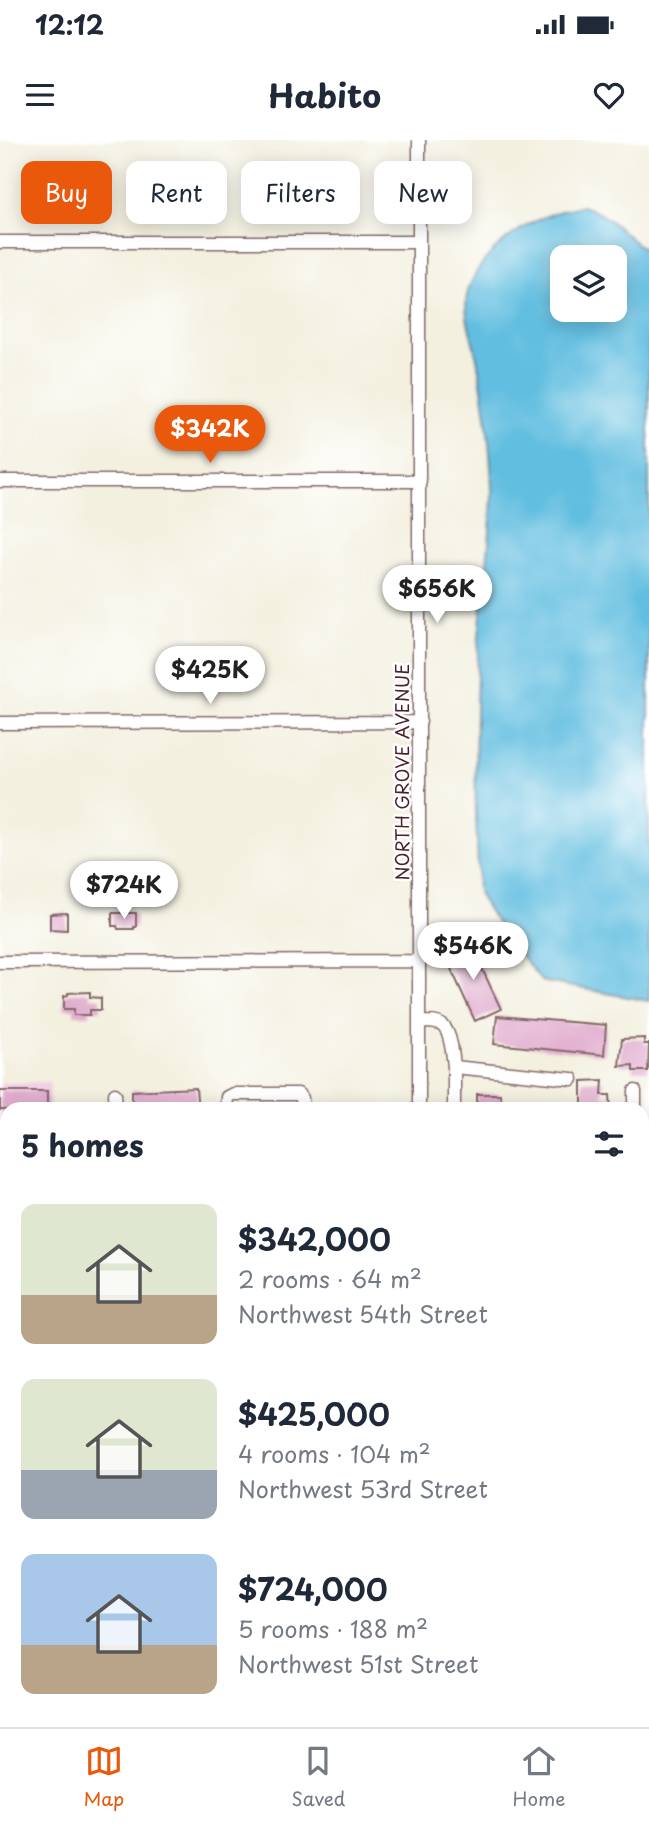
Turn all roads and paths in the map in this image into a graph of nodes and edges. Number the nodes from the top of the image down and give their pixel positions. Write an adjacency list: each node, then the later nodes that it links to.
1 (419, 140): 3 (street, NORTH GROVE AVENUE)
2 (0, 242): 3 (street)
3 (419, 242): 5 (street, NORTH GROVE AVENUE)
4 (0, 481): 5 (street)
5 (420, 481): 6 (street, NORTH GROVE AVENUE)
6 (420, 722): 7 (street); 8 (street, NORTH GROVE AVENUE)
7 (0, 723)
8 (420, 961): 9 (street); 10 (street, NORTH GROVE AVENUE)
9 (0, 962)
10 (419, 1022): 11 (street); 18 (street, NORTH GROVE AVENUE)
11 (454, 1067): 12 (street); 19 (street)
12 (572, 1079)
13 (635, 1091): 20 (street)
14 (115, 1094): 15 (street)
15 (116, 1102)
16 (226, 1102): 17 (street)
17 (302, 1102)
18 (419, 1102)
19 (454, 1102)
20 (635, 1102)

